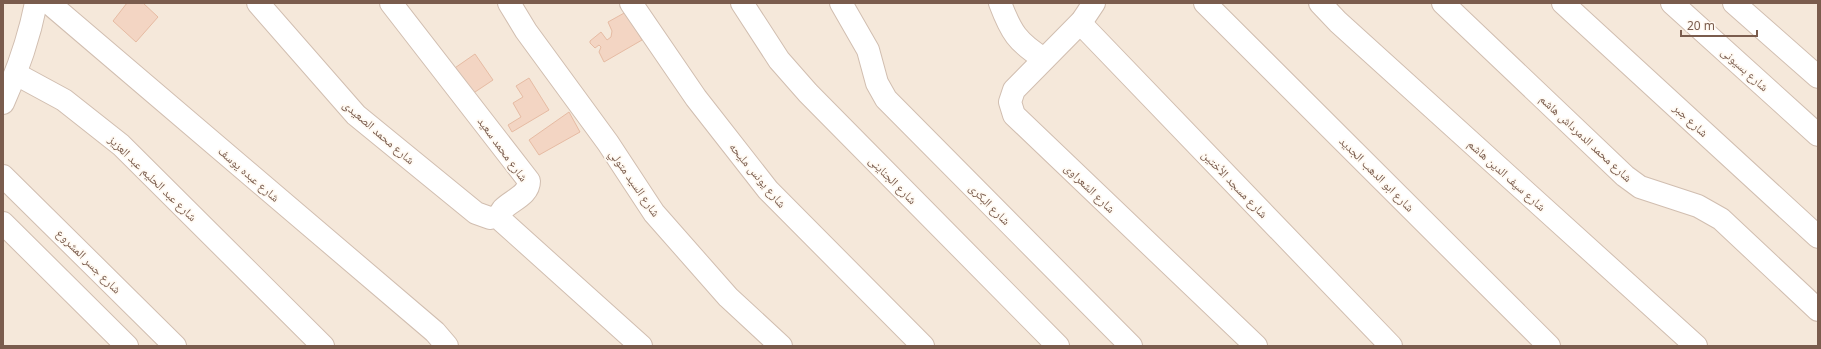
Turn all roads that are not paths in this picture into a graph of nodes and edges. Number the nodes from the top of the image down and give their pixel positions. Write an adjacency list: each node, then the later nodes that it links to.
1 (36, 3): 19 (street)
2 (49, 3): 31 (street, شارع عبده يوسف)
3 (258, 3): 24 (street, شارع محمد الصعيدى)
4 (391, 3): 24 (street, شارع محمد سعيد)
5 (509, 3): 33 (street, شارع السيد متولي)
6 (631, 3): 34 (street, شارع يونس مليحه)
7 (742, 3): 35 (street, شارع الجناينى)
8 (841, 3): 36 (street, شارع البكرى)
9 (1000, 3): 18 (street)
10 (1094, 3): 17 (street, شارع الشعراوى)
11 (1205, 3): 39 (street, شارع ابو الدهب الجديد)
12 (1320, 3): 40 (street, شارع سيف الدين هاشم)
13 (1443, 3): 27 (street, شارع محمد الدمرداش هاشم)
14 (1563, 3): 26 (street, شارع جبر)
15 (1672, 3): 22 (street, شارع بسيونى)
16 (1734, 3): 20 (street)
17 (1082, 21): 18 (street, شارع الشعراوى); 38 (street, شارع مسجد الأختين)
18 (1044, 59): 37 (street, شارع الشعراوى)
19 (16, 74): 21 (street); 30 (street, شارع عبد الحليم عبد العزيز)
20 (1818, 77)
21 (3, 103)
22 (1818, 135)
23 (3, 176): 29 (street, شارع جسر المشروع)
24 (501, 216): 32 (street)
25 (3, 223): 28 (street)
26 (1818, 237)
27 (1818, 310)
28 (127, 346)
29 (175, 346)
30 (323, 346)
31 (447, 346)
32 (641, 346)
33 (781, 346)
34 (923, 346)
35 (1058, 346)
36 (1131, 346)
37 (1256, 346)
38 (1391, 346)
39 (1549, 346)
40 (1696, 346)

